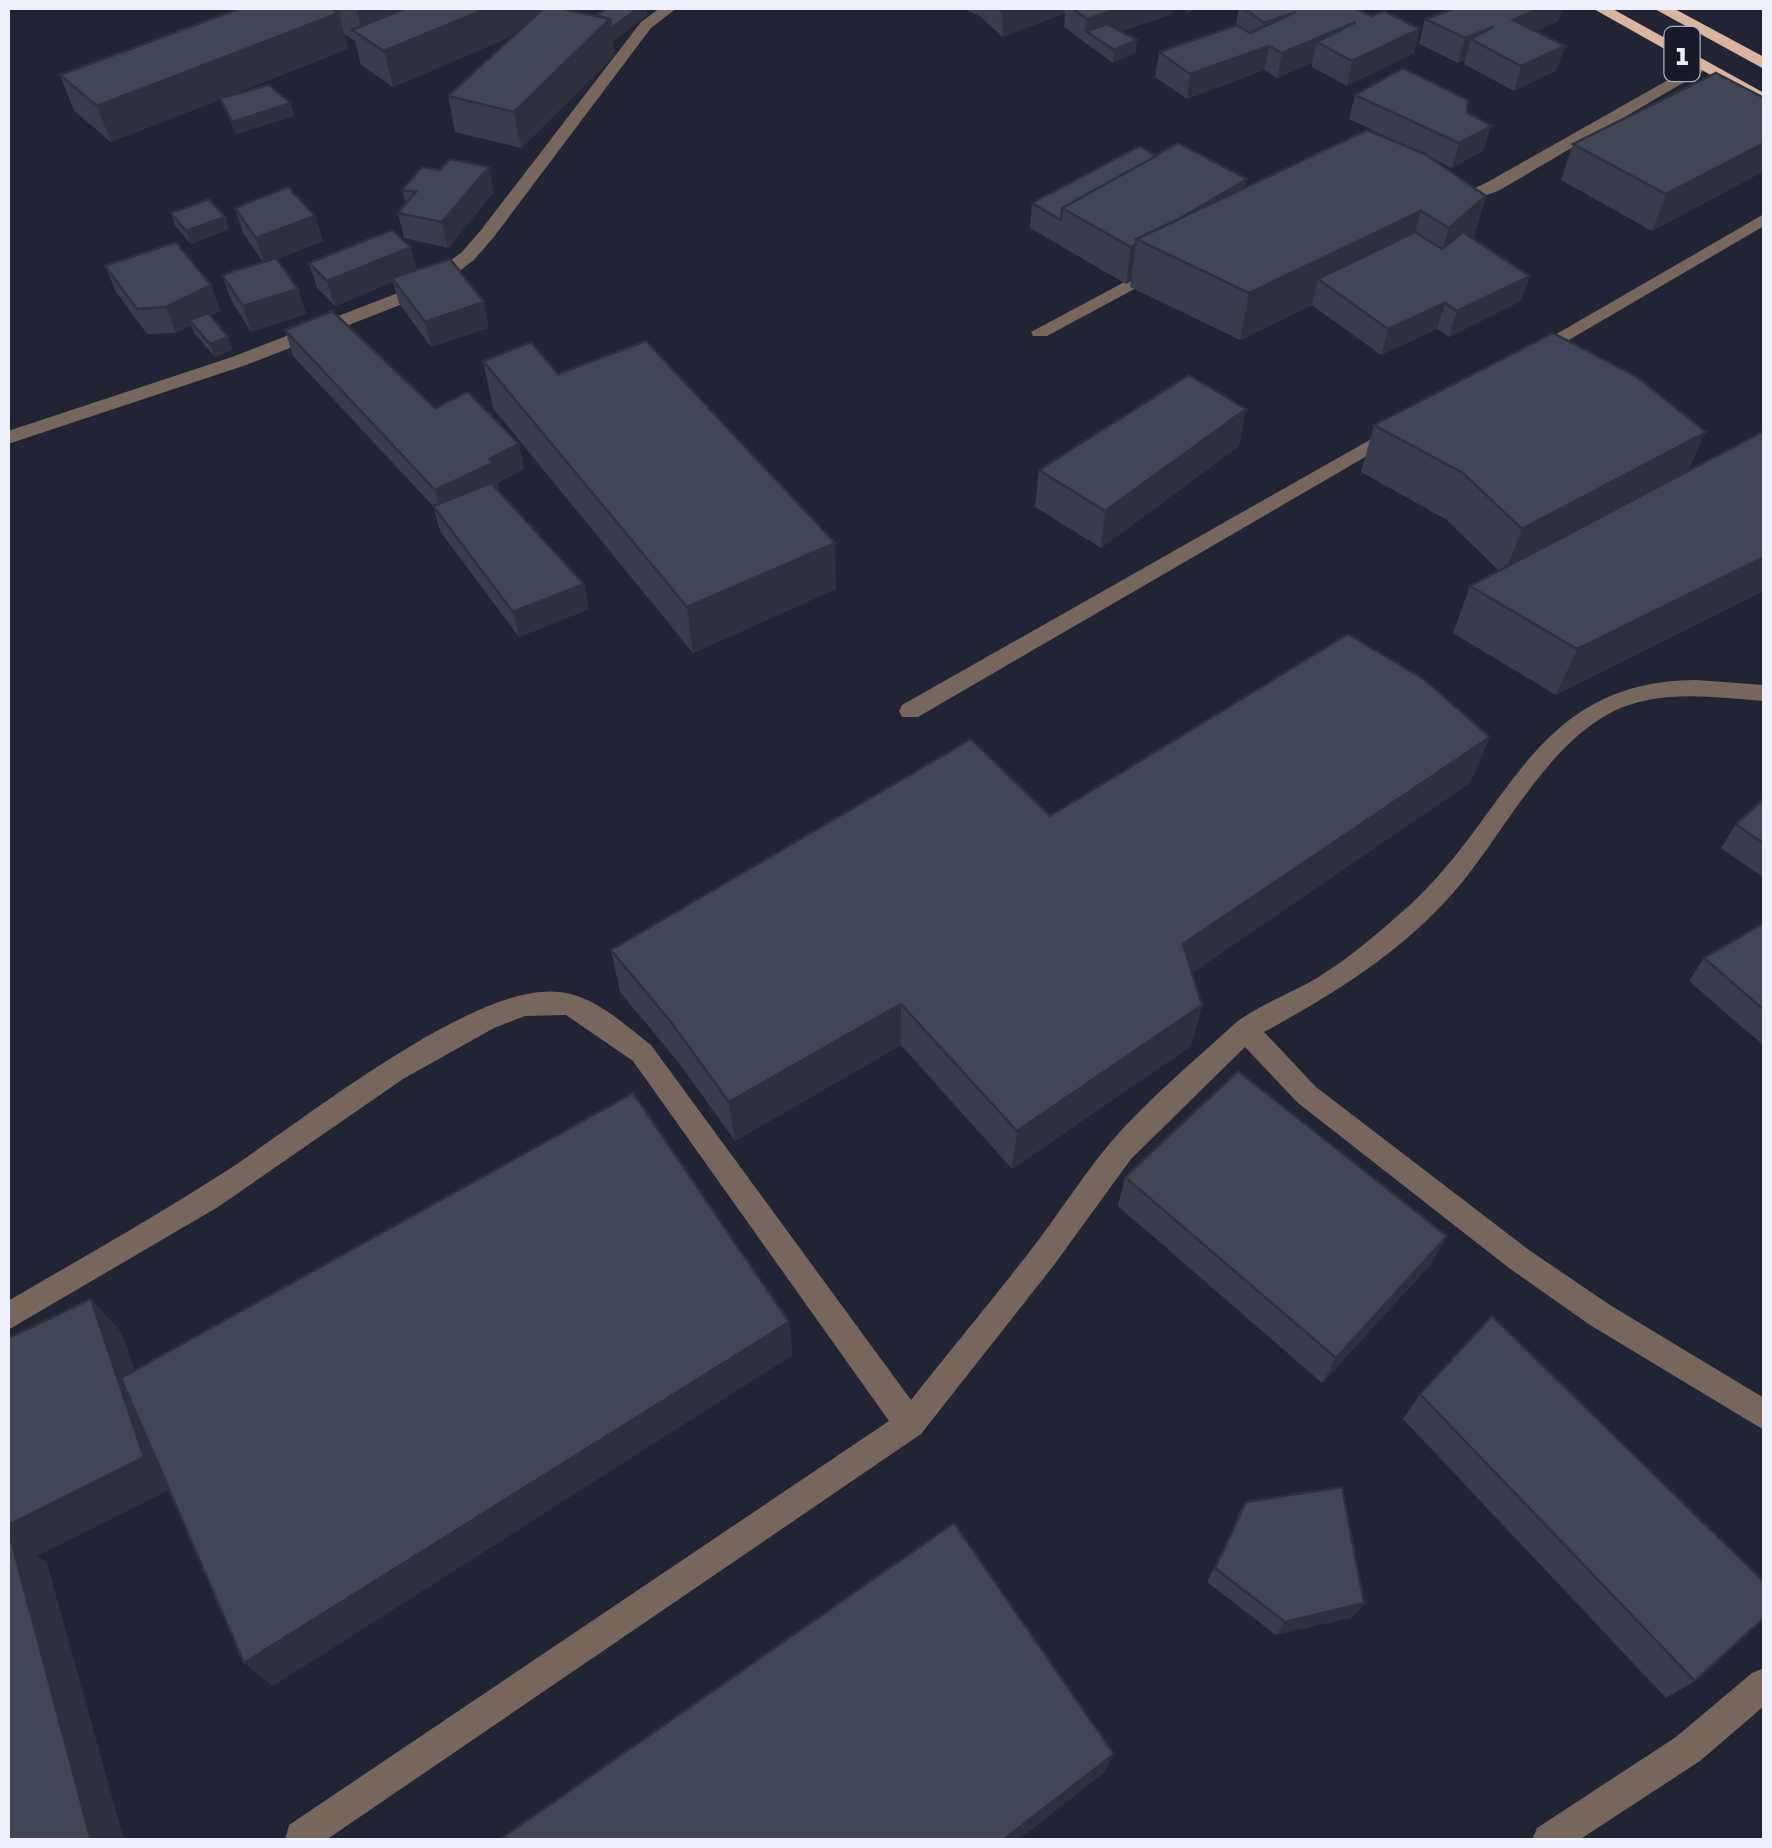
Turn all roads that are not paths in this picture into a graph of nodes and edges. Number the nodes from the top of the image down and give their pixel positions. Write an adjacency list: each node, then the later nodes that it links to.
1 (669, 8): 13 (street)
2 (1600, 8): 5 (highway, 1)
3 (1661, 8): 4 (highway, 1)
4 (1764, 64)
5 (1704, 66): 6 (highway, 1); 7 (street)
6 (1764, 100)
7 (1430, 187)
8 (1764, 219): 11 (street)
9 (1179, 258): 10 (street)
10 (1040, 332)
11 (1508, 366)
12 (1423, 416): 15 (street)
13 (8, 438)
14 (1764, 693): 16 (street)
15 (910, 711)
16 (1245, 1030): 18 (street); 19 (street)
17 (8, 1316): 19 (street)
18 (1764, 1415)
19 (910, 1424): 21 (street)
20 (1764, 1685): 22 (street)
21 (302, 1837)
22 (1549, 1840)

